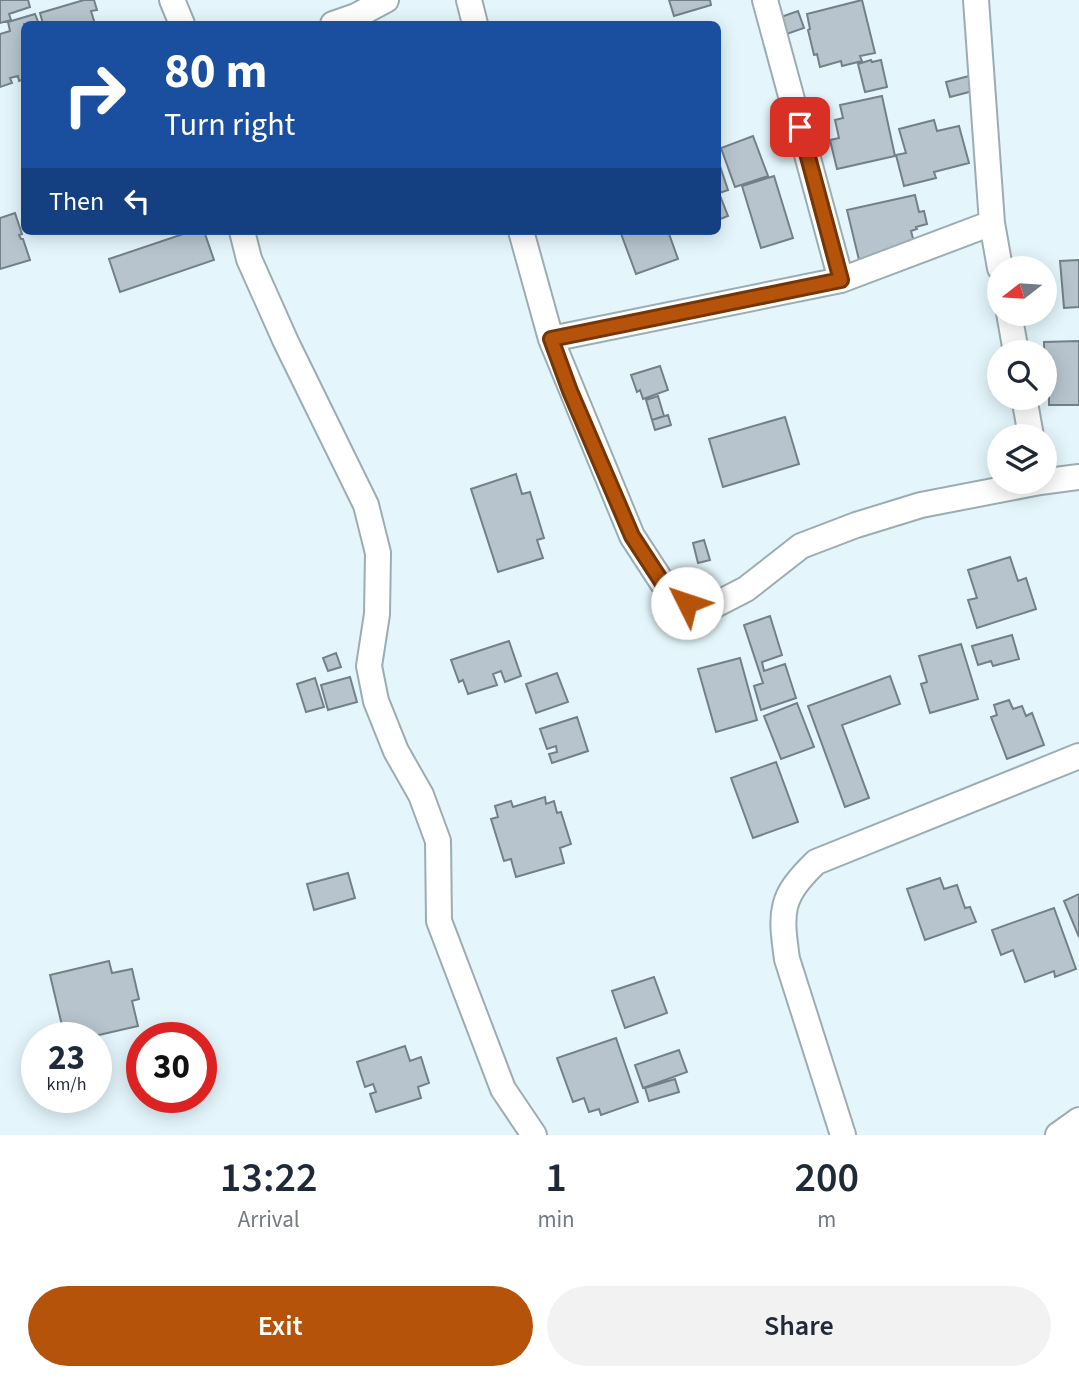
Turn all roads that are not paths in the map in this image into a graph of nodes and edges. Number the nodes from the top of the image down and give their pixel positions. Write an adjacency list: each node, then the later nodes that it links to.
1 (172, 0): 6 (street)
2 (386, 0): 7 (street)
3 (469, 0): 8 (street)
4 (765, 0): 13 (street)
5 (976, 0): 9 (street)
6 (181, 21)
7 (342, 21)
8 (473, 21)
9 (992, 223): 12 (street); 13 (street)
10 (243, 235): 20 (street)
11 (522, 235): 14 (street)
12 (998, 256)
13 (841, 280): 14 (street)
14 (551, 339): 17 (street)
15 (1079, 477): 16 (street)
16 (1057, 480)
17 (987, 492)
18 (1079, 756): 21 (street)
19 (1079, 1120): 22 (street)
20 (534, 1135)
21 (843, 1135)
22 (1058, 1135)

